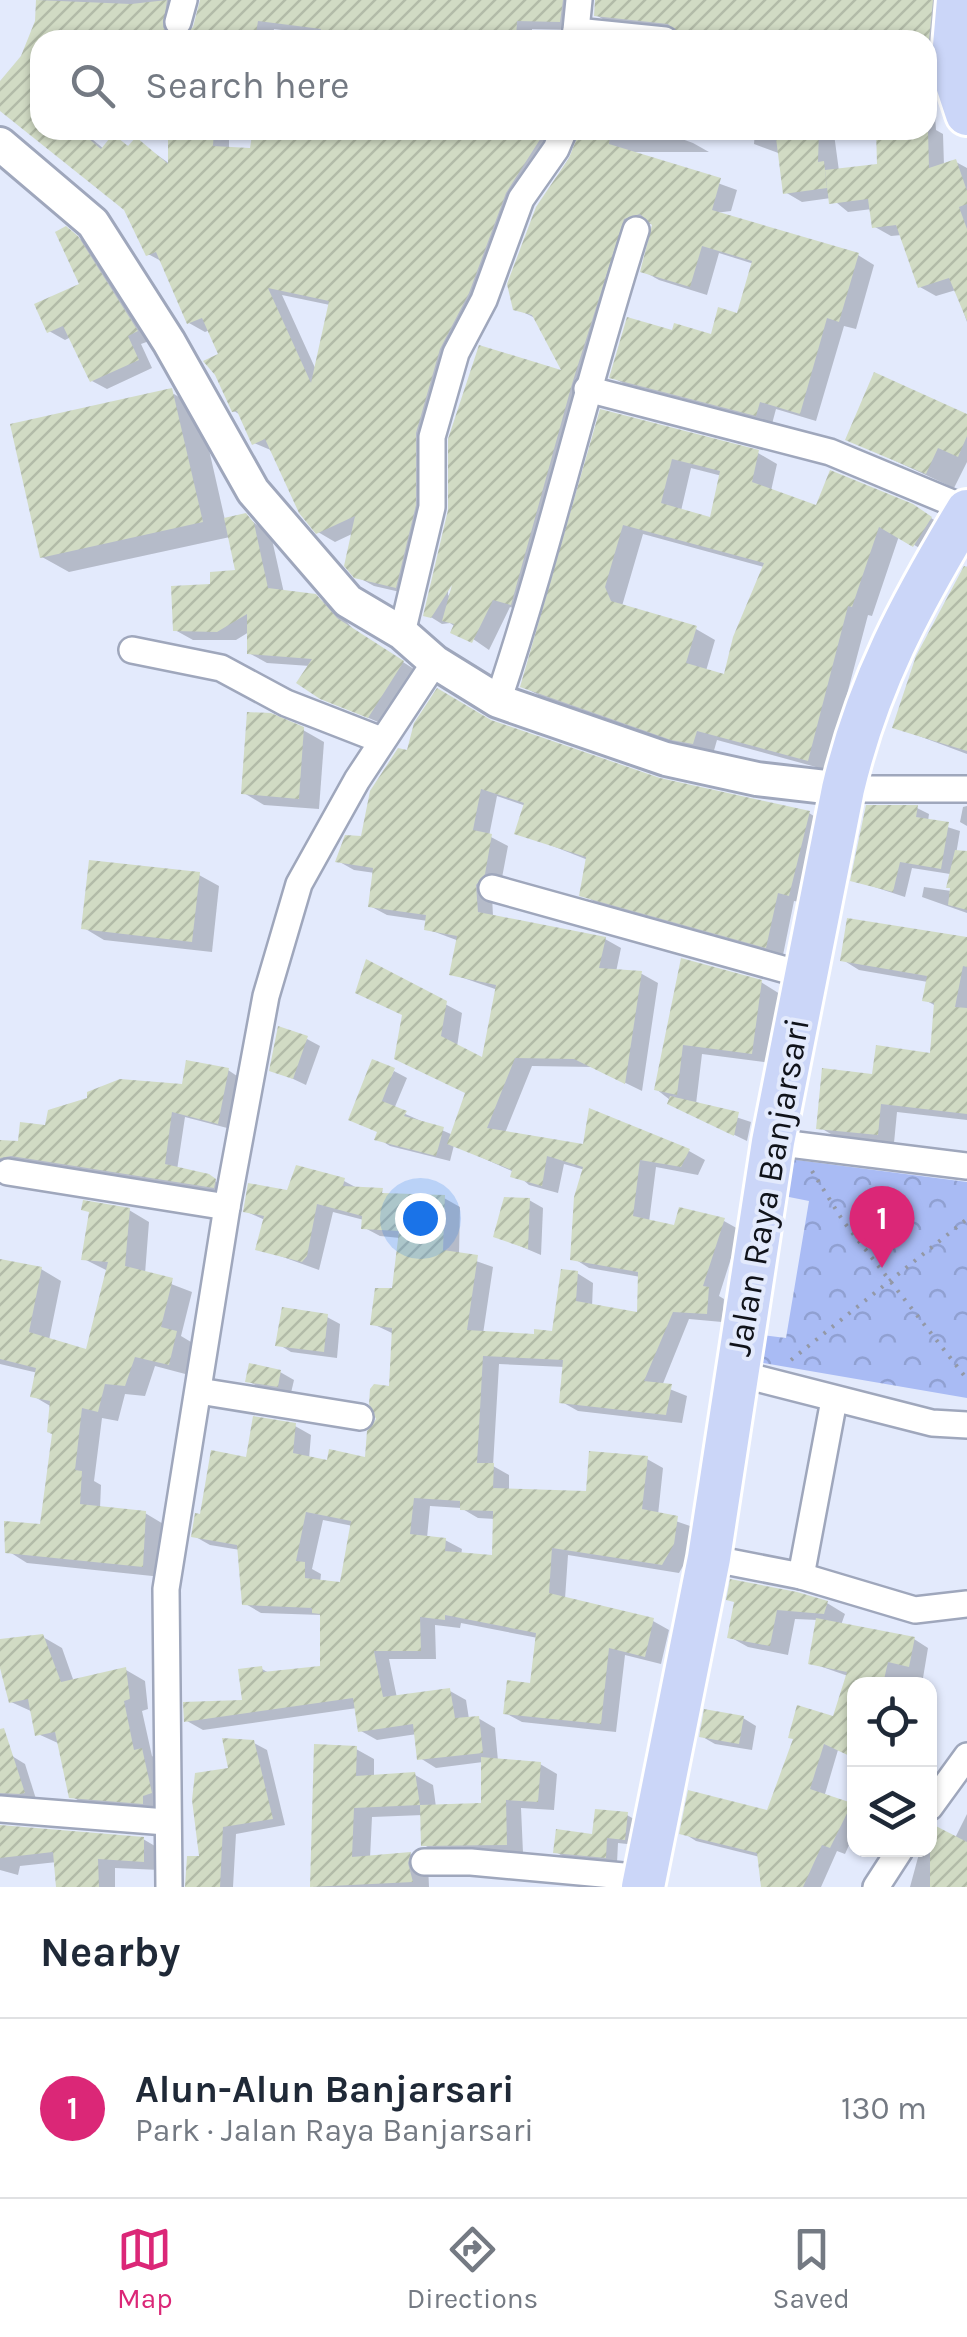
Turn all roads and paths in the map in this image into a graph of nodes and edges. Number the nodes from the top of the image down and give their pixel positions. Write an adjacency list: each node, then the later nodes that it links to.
1 (579, 0): 3 (street)
2 (958, 0): 4 (highway)
3 (576, 30)
4 (954, 84)
5 (560, 140): 10 (street)
6 (0, 144): 10 (street)
7 (636, 230): 8 (street)
8 (586, 389): 9 (street); 13 (street)
9 (967, 510): 15 (highway, Jalan Raya Banjarsari)
10 (402, 633): 12 (street)
11 (132, 650): 14 (street)
12 (435, 662): 13 (street); 14 (street)
13 (498, 702): 15 (street)
14 (381, 740): 22 (street)
15 (843, 789): 16 (street); 18 (highway, Jalan Raya Banjarsari)
16 (967, 790)
17 (492, 888): 18 (street)
18 (804, 975): 19 (highway, Jalan Raya Banjarsari)
19 (789, 1144): 20 (street); 24 (path); 25 (highway, Jalan Raya Banjarsari)
20 (967, 1166)
21 (8, 1172): 22 (street)
22 (227, 1207): 27 (street)
23 (967, 1220): 24 (path)
24 (890, 1282): 25 (path); 26 (path)
25 (750, 1377): 28 (street); 31 (highway, Jalan Raya Banjarsari)
26 (967, 1379)
27 (199, 1391): 29 (street); 37 (street)
28 (834, 1400): 30 (street); 32 (street)
29 (360, 1417)
30 (967, 1425)
31 (709, 1558): 32 (street); 40 (highway, Jalan Raya Banjarsari)
32 (801, 1576): 33 (street)
33 (967, 1604)
34 (967, 1756): 35 (street)
35 (937, 1797)
36 (0, 1809): 37 (street)
37 (166, 1822): 41 (street)
38 (895, 1857): 42 (street)
39 (424, 1862): 40 (street)
40 (644, 1882)
41 (169, 1887)
42 (876, 1887)

